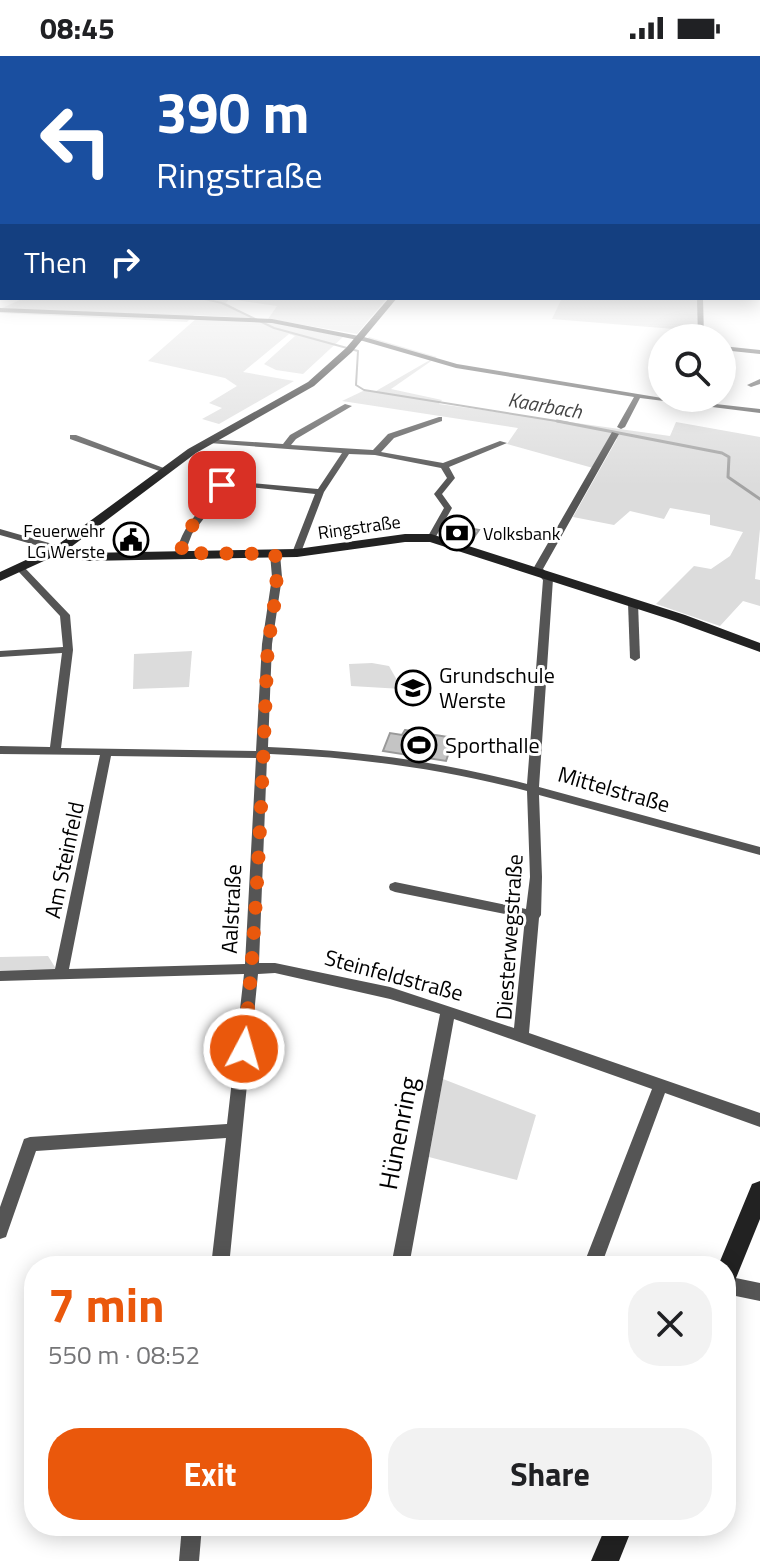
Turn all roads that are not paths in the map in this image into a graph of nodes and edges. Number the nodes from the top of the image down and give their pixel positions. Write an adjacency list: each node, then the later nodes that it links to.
1 (353, 346): 14 (street)
2 (365, 346): 7 (street)
3 (736, 349): 4 (street)
4 (760, 352)
5 (760, 381): 6 (street)
6 (751, 385)
7 (638, 396): 8 (street); 29 (street)
8 (648, 397)
9 (348, 406): 16 (street)
10 (736, 408): 11 (street)
11 (760, 411)
12 (439, 419): 18 (street)
13 (73, 437): 20 (street)
14 (209, 441): 16 (street); 20 (street)
15 (503, 443): 19 (street)
16 (286, 446): 17 (street)
17 (347, 451): 18 (street); 21 (street)
18 (375, 453): 19 (street)
19 (444, 466): 23 (street)
20 (165, 470): 24 (street)
21 (320, 492): 25 (street); 26 (street)
22 (0, 532): 24 (street)
23 (431, 538): 26 (street, Ringstraße); 29 (street, Ringstraße)
24 (58, 550): 25 (street, Ringstraße); 28 (street)
25 (181, 553): 27 (street, Ringstraße)
26 (297, 553): 27 (street, Ringstraße)
27 (275, 554): 38 (street, Aalstraße)
28 (21, 569): 30 (street); 33 (street)
29 (538, 573): 31 (street, Ringstraße); 40 (street, Diesterwegstraße)
30 (0, 577)
31 (633, 603): 32 (street, Ringstraße); 35 (street)
32 (760, 648)
33 (68, 650): 34 (street); 37 (street)
34 (0, 654)
35 (635, 658)
36 (0, 750): 37 (street, Mittelstraße)
37 (55, 752): 39 (street, Mittelstraße)
38 (265, 752): 39 (street, Mittelstraße); 40 (street, Mittelstraße); 44 (street, Aalstraße)
39 (106, 754): 45 (street, Am Steinfeld)
40 (533, 787): 41 (street, Mittelstraße); 43 (street, Diesterwegstraße)
41 (760, 851)
42 (395, 887): 43 (street)
43 (534, 915): 48 (street, Diesterwegstraße)
44 (252, 967): 45 (street, Steinfeldstraße); 47 (street, Steinfeldstraße); 51 (street, Aalstraße)
45 (61, 974): 46 (street, Steinfeldstraße)
46 (0, 976)
47 (448, 1011): 48 (street, Steinfeldstraße); 55 (street, Hünenring)
48 (521, 1036): 49 (street, Steinfeldstraße)
49 (661, 1084): 50 (street, Steinfeldstraße); 56 (street)
50 (760, 1120)
51 (236, 1130): 53 (street); 54 (street, Aalstraße)
52 (760, 1191): 57 (street)
53 (0, 1231)
54 (221, 1256)
55 (402, 1256)
56 (596, 1256)
57 (734, 1256)
58 (736, 1287): 59 (street)
59 (760, 1292)
60 (191, 1536): 62 (street)
61 (616, 1536): 63 (street)
62 (189, 1561)
63 (605, 1561)

